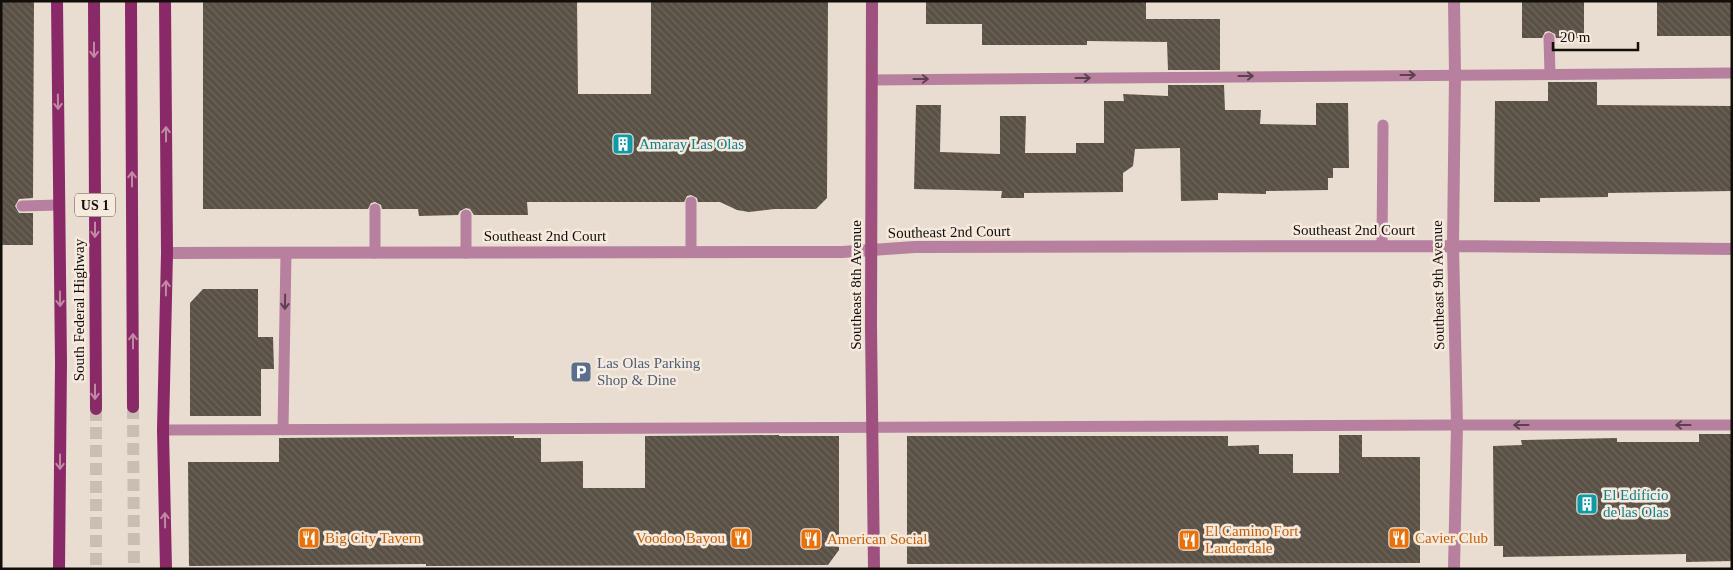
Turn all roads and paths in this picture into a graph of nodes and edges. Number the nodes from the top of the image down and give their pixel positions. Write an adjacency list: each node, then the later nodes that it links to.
1 (57, 1): 15 (main road, one-way to 15)
2 (94, 1): 28 (main road, South Federal Highway / US 1, one-way to 28)
3 (131, 1): 27 (main road, US 1, one-way to 3)
4 (166, 1): 24 (main road, one-way to 4)
5 (872, 1): 11 (main road, Southeast 8th Avenue)
6 (1454, 1): 10 (street, Southeast 9th Avenue)
7 (1549, 38): 9 (lane)
8 (1732, 73): 9 (lane)
9 (1550, 74): 10 (lane)
10 (1455, 75): 11 (lane, one-way to 10); 19 (street, Southeast 9th Avenue)
11 (872, 80): 20 (main road, Southeast 8th Avenue)
12 (1382, 125): 18 (lane)
13 (691, 202): 23 (lane)
14 (22, 206): 15 (lane)
15 (59, 206): 34 (main road, one-way to 34)
16 (374, 209): 22 (lane)
17 (466, 215): 26 (lane)
18 (1382, 246): 19 (street, Southeast 2nd Court); 20 (street, Southeast 2nd Court)
19 (1453, 246): 21 (street, Southeast 2nd Court); 29 (street, Southeast 9th Avenue)
20 (872, 249): 23 (street, Southeast 2nd Court); 31 (main road, Southeast 8th Avenue)
21 (1732, 250)
22 (375, 252): 25 (street, Southeast 2nd Court); 26 (street, Southeast 2nd Court)
23 (691, 252): 26 (street, Southeast 2nd Court)
24 (167, 253): 25 (street, Southeast 2nd Court); 32 (main road, one-way to 24)
25 (286, 253): 33 (lane, one-way to 33)
26 (466, 253)
27 (134, 407)
28 (96, 409)
29 (1456, 425): 30 (lane, one-way to 29); 31 (lane); 37 (street, Southeast 9th Avenue)
30 (1732, 425)
31 (873, 428): 33 (lane); 36 (main road, Southeast 8th Avenue)
32 (163, 430): 33 (lane); 35 (main road, one-way to 32)
33 (283, 430)
34 (59, 569)
35 (166, 569)
36 (874, 569)
37 (1454, 569)

